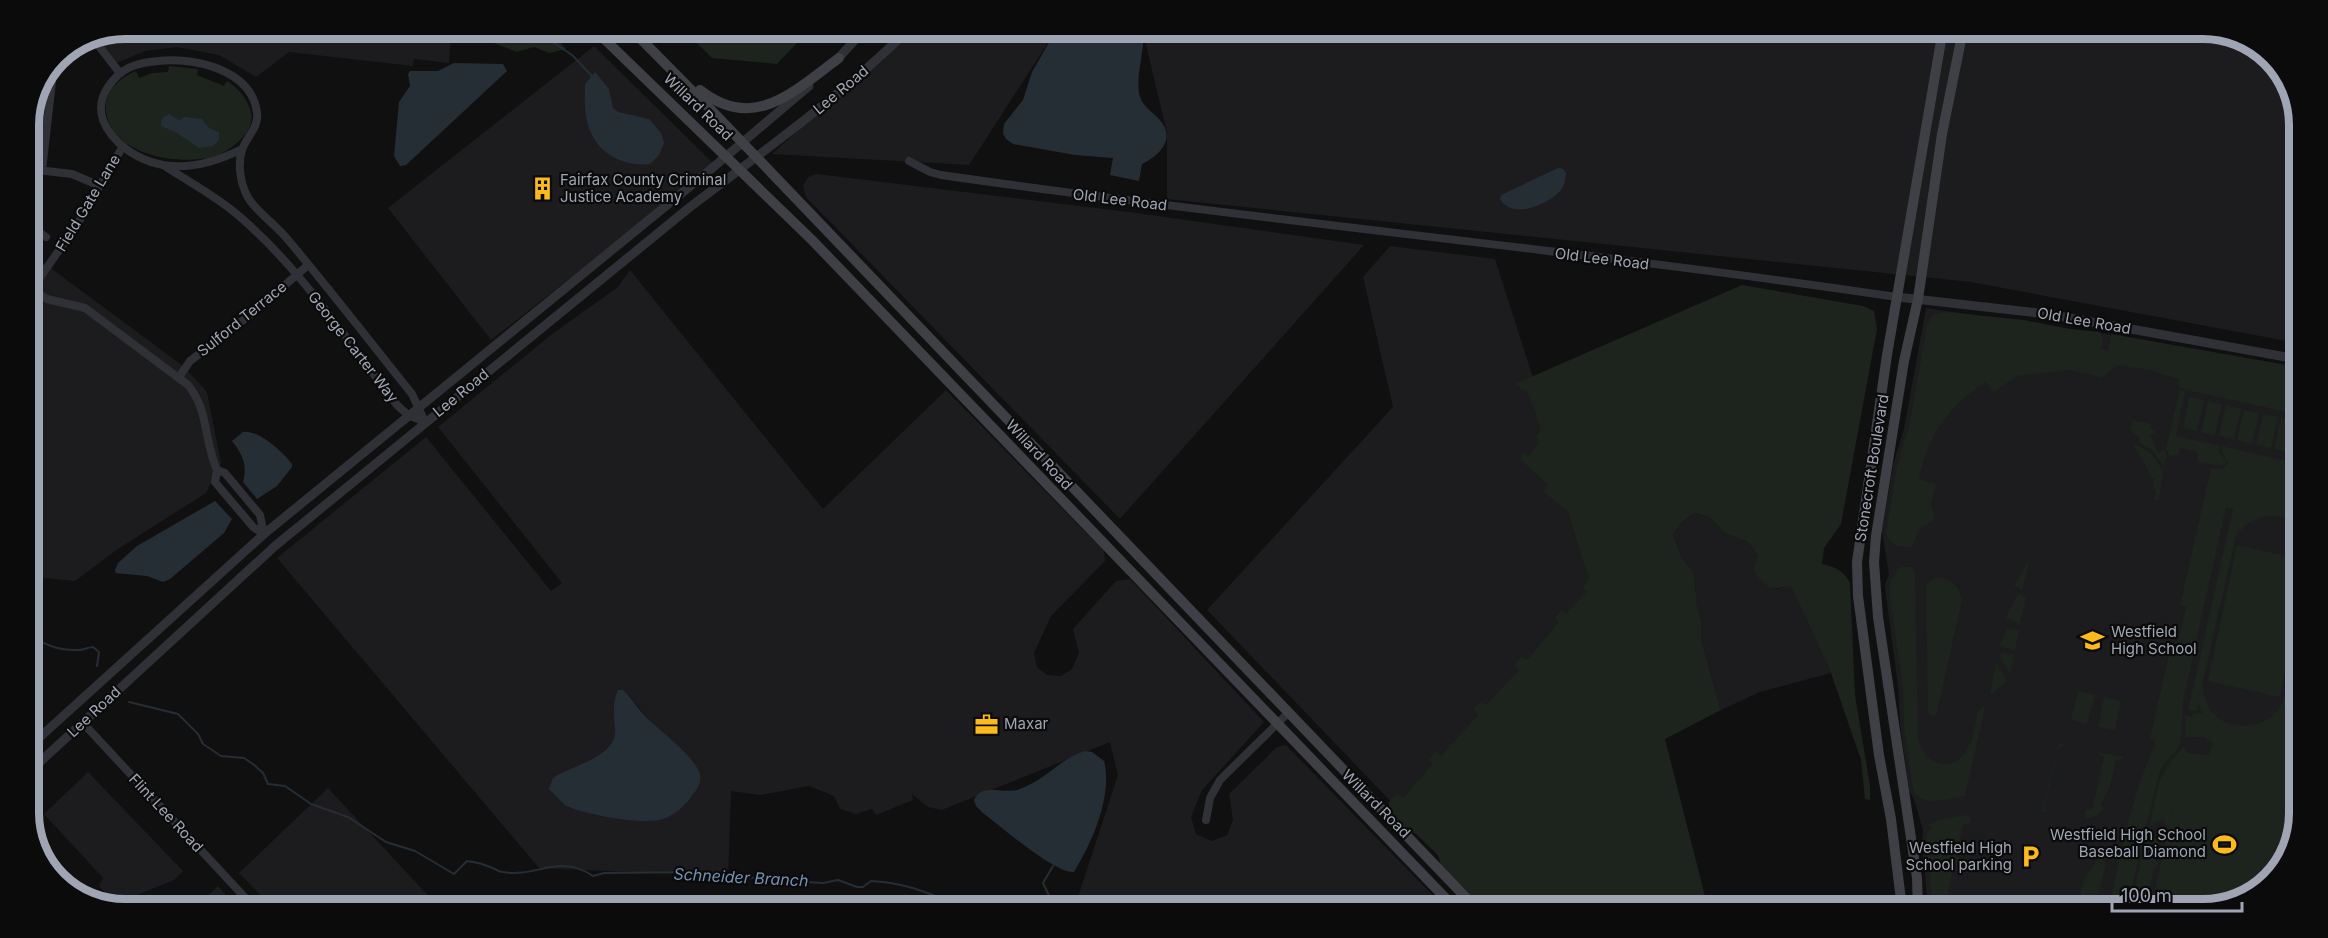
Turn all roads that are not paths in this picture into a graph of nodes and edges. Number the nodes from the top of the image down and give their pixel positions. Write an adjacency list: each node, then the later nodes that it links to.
1 (604, 39): 15 (main road, Willard Road)
2 (641, 39): 9 (main road, Willard Road)
3 (856, 39): 8 (street, Lee Road)
4 (898, 39): 16 (street, Lee Road)
5 (1941, 39): 29 (main road, Stonecroft Boulevard)
6 (1961, 39): 30 (main road, Stonecroft Boulevard)
7 (98, 44): 10 (street)
8 (839, 58): 9 (main road); 12 (street, Lee Road)
9 (663, 60): 12 (main road, Willard Road)
10 (119, 72): 13 (street, George Carter Way); 14 (street, George Carter Way)
11 (52, 78): 20 (street)
12 (742, 141): 15 (street, Lee Road); 16 (main road, Willard Road)
13 (123, 146): 18 (street, George Carter Way); 22 (street, Field Gate Lane)
14 (242, 149): 18 (street, George Carter Way); 25 (street, George Carter Way)
15 (726, 156): 21 (main road, Willard Road); 33 (street, Lee Road)
16 (757, 158): 21 (street, Lee Road); 38 (main road, Willard Road)
17 (909, 161): 29 (street, Old Lee Road)
18 (165, 167): 26 (street, George Carter Way)
19 (39, 170): 20 (street)
20 (42, 170): 22 (street)
21 (741, 170): 35 (street, Lee Road); 40 (main road, Willard Road)
22 (100, 186): 27 (street, Field Gate Lane)
23 (39, 232): 24 (street)
24 (46, 237)
25 (308, 265): 26 (street, Sulford Terrace); 33 (street, George Carter Way)
26 (297, 274): 32 (street, Sulford Terrace); 34 (street, George Carter Way)
27 (39, 276)
28 (39, 293): 32 (street)
29 (1898, 297): 30 (street, Old Lee Road); 47 (main road, Stonecroft Boulevard)
30 (1918, 299): 31 (street, Old Lee Road); 48 (main road, Stonecroft Boulevard)
31 (2289, 357)
32 (179, 377): 36 (street)
33 (418, 407): 34 (street, Lee Road); 35 (street, George Carter Way)
34 (408, 415): 35 (street, George Carter Way); 37 (street, Lee Road)
35 (425, 423): 39 (street, Lee Road)
36 (218, 470): 37 (street); 37 (street)
37 (264, 534): 41 (street, Lee Road)
38 (1288, 713): 40 (street); 46 (main road, Willard Road)
39 (83, 723): 42 (street, Lee Road); 44 (street, Flint Lee Road)
40 (1276, 725): 43 (street); 45 (main road, Willard Road)
41 (39, 738)
42 (39, 763)
43 (1206, 820)
44 (246, 899)
45 (1446, 899)
46 (1467, 899)
47 (1901, 899)
48 (1917, 899)

